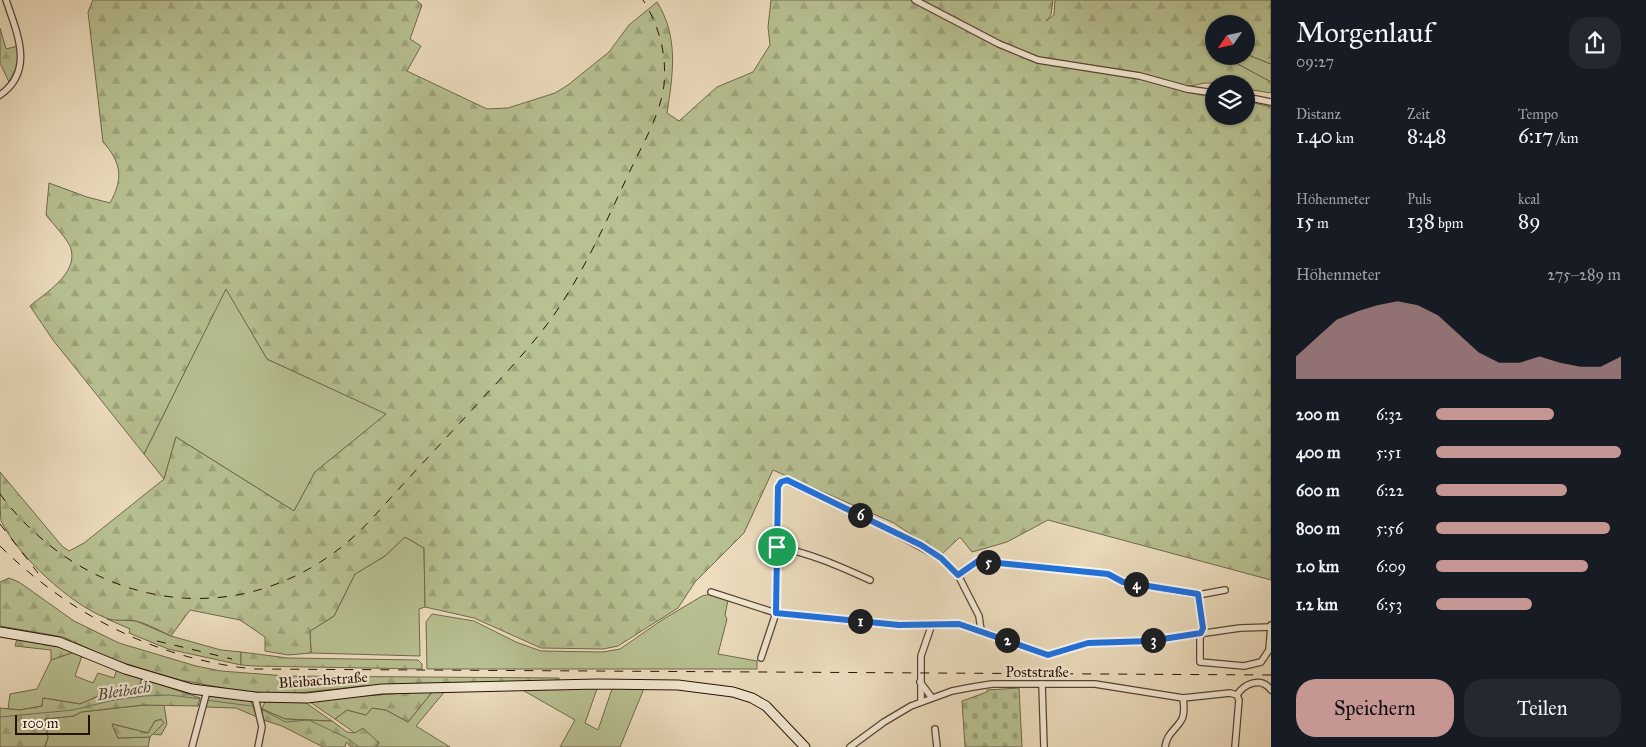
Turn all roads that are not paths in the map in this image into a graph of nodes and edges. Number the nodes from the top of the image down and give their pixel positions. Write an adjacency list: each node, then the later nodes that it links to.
1 (6, 0): 4 (street)
2 (915, 0): 3 (street)
3 (1205, 92)
4 (0, 95)
5 (1255, 99): 6 (street)
6 (1271, 102)
7 (777, 547): 8 (street); 9 (street); 13 (street)
8 (958, 575): 12 (street); 16 (street)
9 (870, 580)
10 (1225, 590): 12 (street)
11 (711, 592): 13 (street)
12 (1198, 594): 18 (street)
13 (776, 613): 14 (street); 19 (street)
14 (932, 624): 16 (street); 20 (street)
15 (1271, 626): 18 (street); 18 (street)
16 (981, 630): 18 (street)
17 (0, 632): 23 (main road, Bleibachstraße)
18 (1201, 633)
19 (761, 658)
20 (920, 682): 26 (street); 28 (street)
21 (1042, 684): 26 (street, Poststraße); 27 (street, Poststraße); 35 (street)
22 (1271, 690): 24 (street)
23 (206, 694): 25 (main road, Bleibachstraße); 30 (street)
24 (1237, 695): 27 (street, Poststraße); 37 (street)
25 (255, 697): 31 (street); 32 (main road, Bleibachstraße)
26 (932, 698): 28 (street, Poststraße)
27 (1183, 698): 36 (street)
28 (921, 702): 33 (street, Poststraße)
29 (935, 729): 34 (street)
30 (192, 747)
31 (258, 747)
32 (805, 747)
33 (850, 747)
34 (938, 747)
35 (1044, 747)
36 (1165, 747)
37 (1235, 747)

